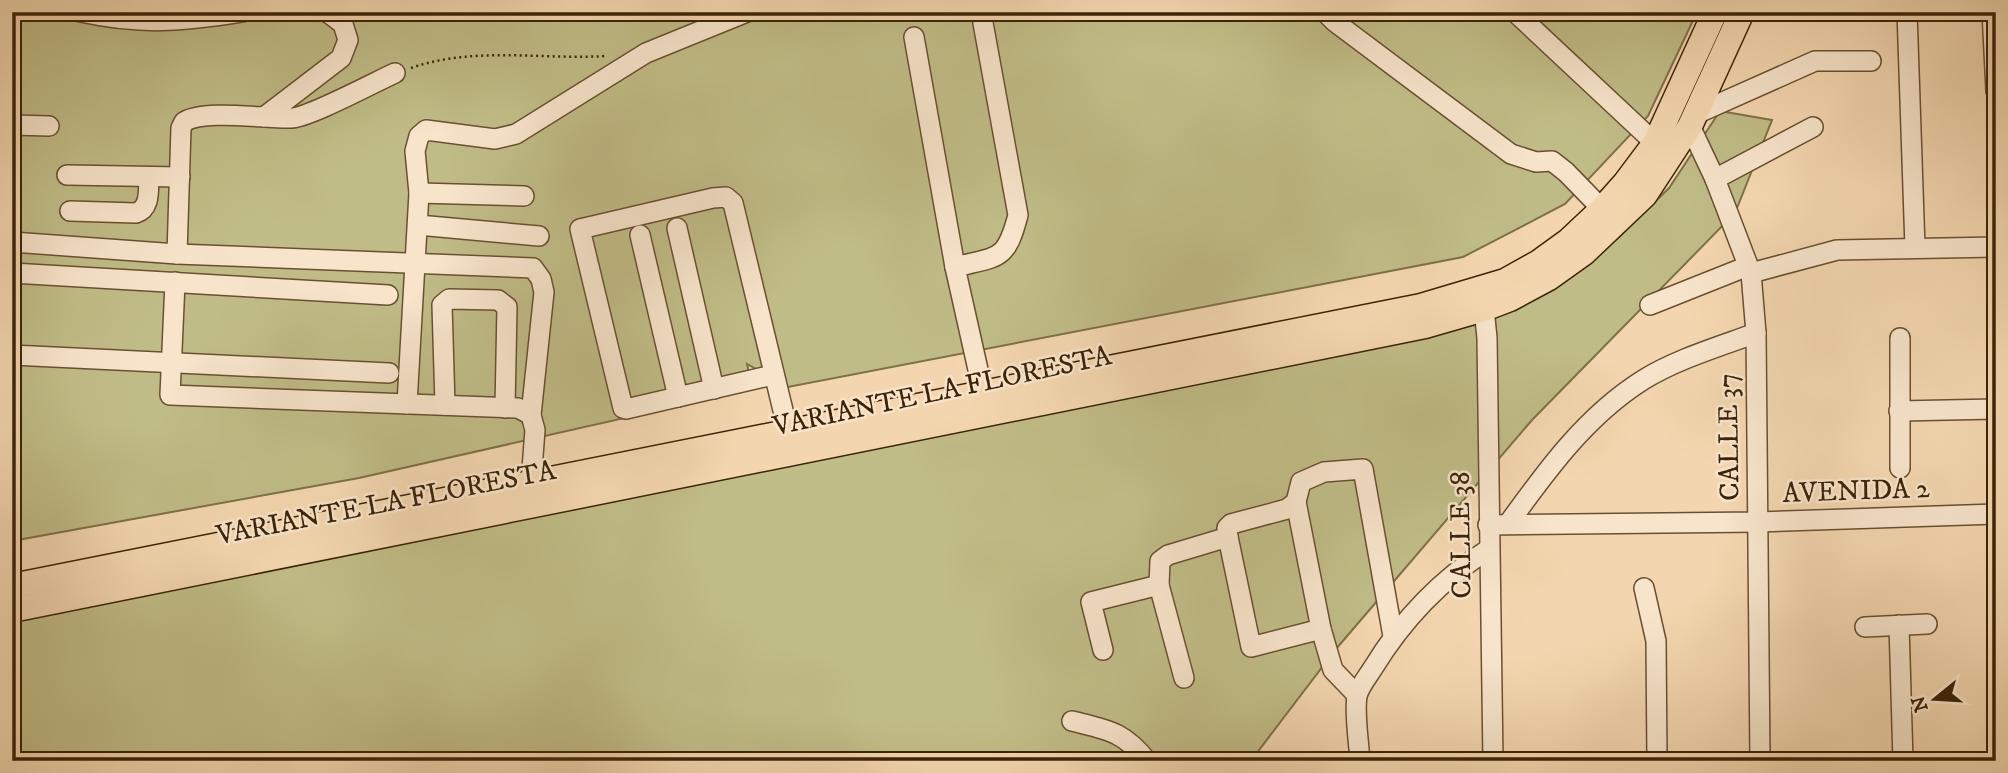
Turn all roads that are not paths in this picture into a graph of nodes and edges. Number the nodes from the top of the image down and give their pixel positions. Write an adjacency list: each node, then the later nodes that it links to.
1 (81, 12): 2 (street)
2 (242, 12)
3 (327, 12): 16 (street)
4 (747, 12): 26 (street)
5 (1325, 12): 28 (street)
6 (1515, 12): 21 (street)
7 (1715, 12): 21 (main road, VARIANTE LA FLORESTA)
8 (1742, 12): 17 (main road, VARIANTE LA FLORESTA)
9 (1907, 12): 36 (street)
10 (1992, 12): 15 (street)
11 (983, 23): 39 (street)
12 (914, 37): 39 (street)
13 (1871, 61): 17 (street)
14 (395, 73): 16 (street)
15 (1996, 91)
16 (264, 117): 24 (street)
17 (1693, 120): 25 (street, CALLE 37); 45 (main road, VARIANTE LA FLORESTA)
18 (12, 125): 19 (street)
19 (49, 126)
20 (1813, 127): 25 (street)
21 (1655, 143): 28 (main road, VARIANTE LA FLORESTA)
22 (67, 175): 23 (street)
23 (149, 177): 24 (street); 29 (street)
24 (180, 177): 37 (street)
25 (1715, 179): 40 (street, CALLE 37)
26 (419, 193): 27 (street); 30 (street)
27 (524, 196)
28 (1602, 209): 46 (main road, VARIANTE LA FLORESTA)
29 (70, 211)
30 (418, 225): 33 (street); 38 (street)
31 (677, 228): 53 (street)
32 (640, 235): 55 (street)
33 (539, 236)
34 (12, 242): 37 (street)
35 (1996, 247): 36 (street)
36 (1914, 248): 40 (street)
37 (177, 254): 38 (street)
38 (416, 263): 56 (street); 61 (street)
39 (955, 267): 54 (street)
40 (1750, 270): 44 (street); 47 (street, CALLE 37)
41 (12, 273): 42 (street)
42 (175, 282): 43 (street); 50 (street)
43 (387, 295)
44 (1650, 305)
45 (1484, 309): 46 (main road, VARIANTE LA FLORESTA); 68 (street, CALLE 38)
46 (1423, 316): 54 (main road, VARIANTE LA FLORESTA); 62 (main road, VARIANTE LA FLORESTA)
47 (1756, 332): 67 (street, CALLE 37); 68 (street)
48 (1900, 338): 60 (street)
49 (12, 355): 50 (street)
50 (171, 362): 51 (street); 56 (street)
51 (389, 373)
52 (773, 375): 53 (street); 55 (street); 62 (street)
53 (714, 388): 55 (street)
54 (983, 392): 62 (main road, VARIANTE LA FLORESTA)
55 (678, 397)
56 (407, 404): 57 (street)
57 (444, 405): 58 (street); 58 (street)
58 (505, 408): 61 (street)
59 (1996, 409): 60 (street)
60 (1899, 411): 63 (street)
61 (531, 415): 64 (street)
62 (800, 436): 64 (main road, VARIANTE LA FLORESTA); 74 (main road, VARIANTE LA FLORESTA)
63 (1900, 468)
64 (531, 482): 72 (main road, VARIANTE LA FLORESTA)
65 (1296, 502): 69 (street); 78 (street); 79 (street)
66 (1996, 514): 67 (street, AVENIDA 2)
67 (1758, 522): 68 (street, AVENIDA 2); 88 (street, CALLE 37)
68 (1498, 524): 70 (street, CALLE 38)
69 (1228, 537): 71 (street); 78 (street)
70 (1489, 549): 79 (street); 86 (street, CALLE 38)
71 (1159, 584): 80 (street); 81 (street)
72 (12, 586)
73 (1644, 588): 87 (street)
74 (12, 610)
75 (1927, 624): 76 (street)
76 (1899, 625): 77 (street); 89 (street)
77 (1865, 627)
78 (1321, 629): 82 (street)
79 (1393, 636): 82 (street)
80 (1103, 650)
81 (1184, 678)
82 (1357, 695): 85 (street)
83 (1072, 720): 84 (street)
84 (1147, 761)
85 (1360, 761)
86 (1493, 761)
87 (1657, 761)
88 (1760, 761)
89 (1903, 761)

